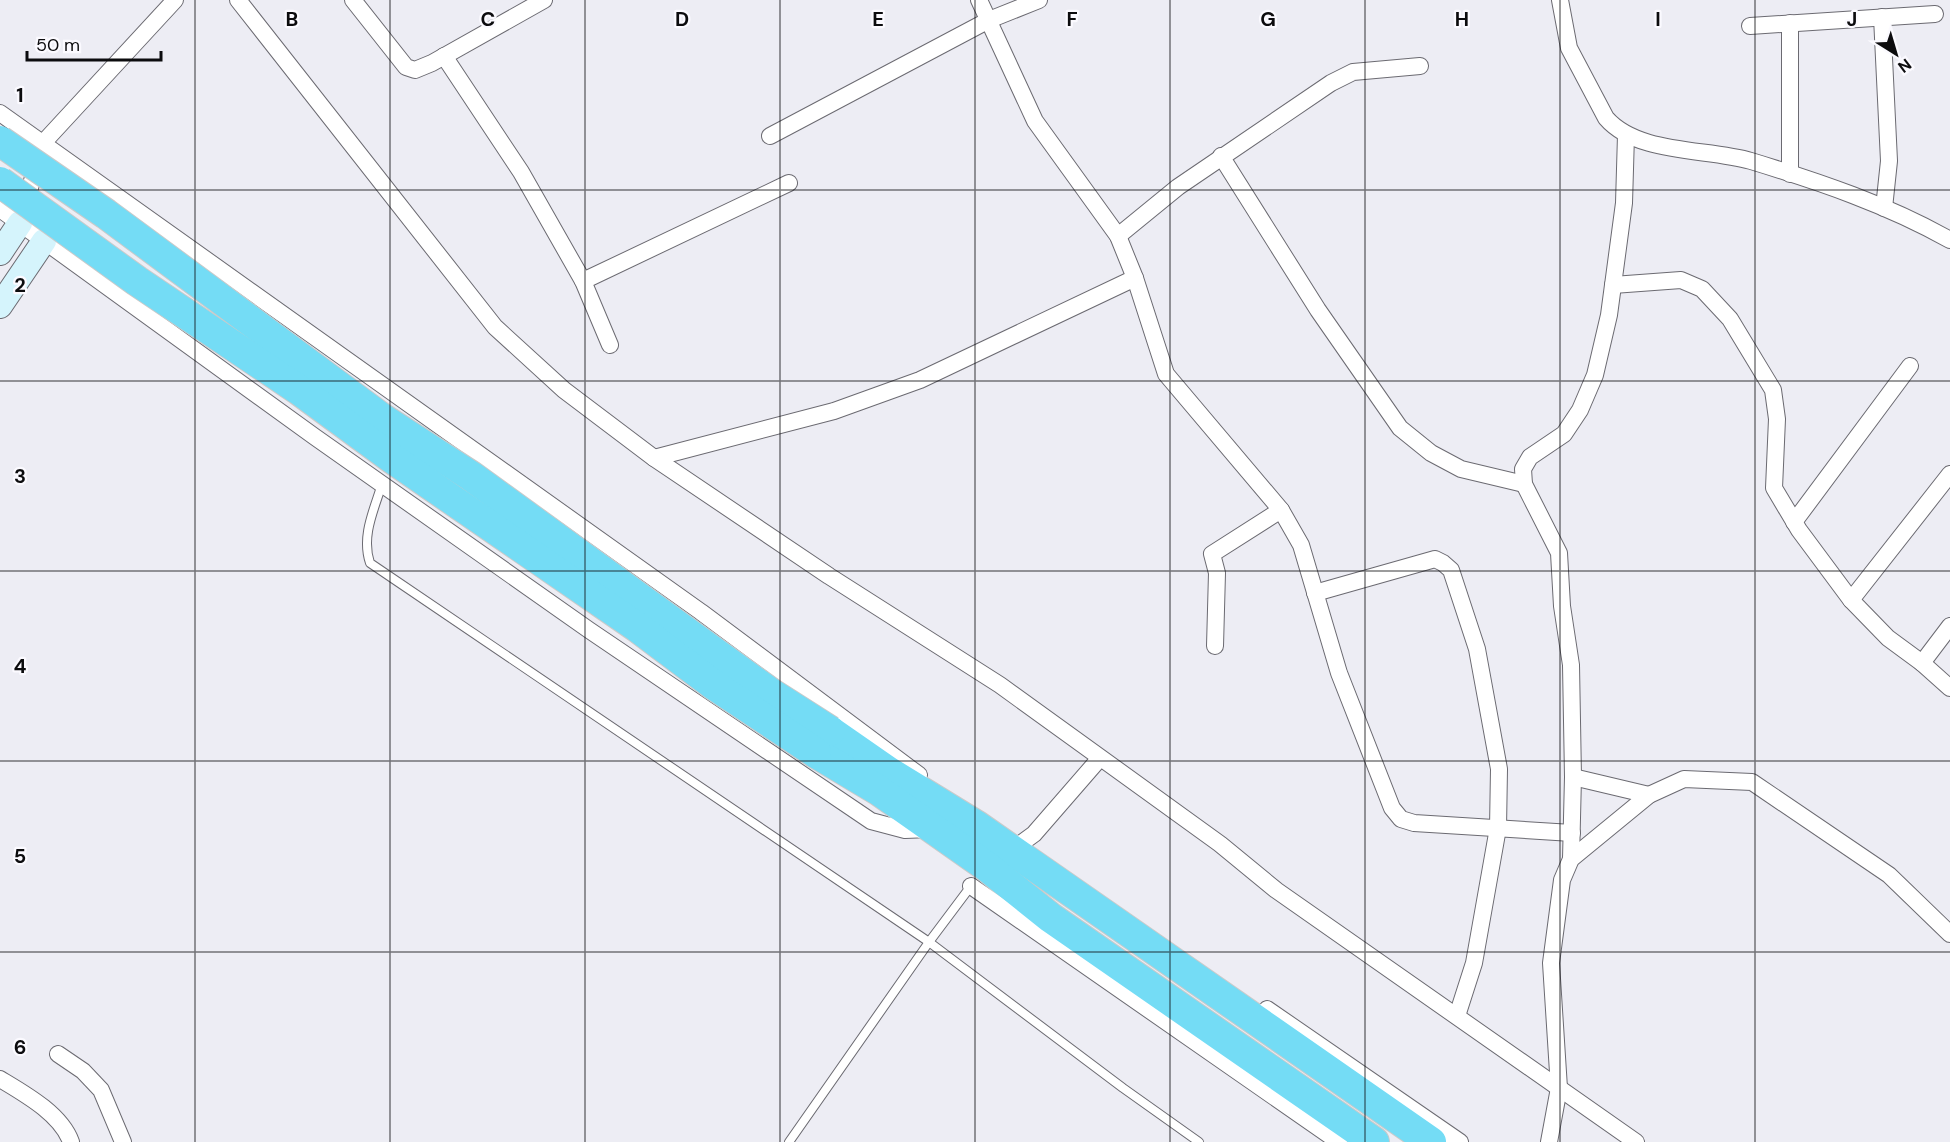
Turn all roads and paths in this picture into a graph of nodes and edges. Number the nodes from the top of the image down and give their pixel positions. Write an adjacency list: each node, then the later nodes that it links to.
1 (175, 0): 19 (street)
2 (238, 0): 37 (street)
3 (353, 0): 13 (street)
4 (544, 0): 13 (street)
5 (979, 0): 10 (street)
6 (1039, 0): 10 (street)
7 (1560, 0): 16 (street)
8 (1935, 14): 9 (street)
9 (1882, 17): 11 (street); 24 (street)
10 (989, 20): 17 (street); 27 (street)
11 (1790, 23): 12 (street); 21 (street)
12 (1750, 26)
13 (444, 56): 32 (street)
14 (1420, 66): 20 (street)
15 (0, 113): 19 (street)
16 (1626, 135): 21 (street); 33 (street)
17 (770, 136)
18 (0, 141): 49 (highway, bridge)
19 (43, 143): 26 (street); 56 (street)
20 (1221, 156): 27 (street); 40 (street)
21 (1790, 174): 24 (street)
22 (0, 182): 49 (highway, bridge)
23 (789, 183): 32 (street)
24 (1884, 208): 28 (street)
25 (0, 209): 26 (street)
26 (20, 223): 29 (street); 30 (street)
27 (1118, 236): 31 (street)
28 (1950, 240)
29 (44, 241): 34 (street); 39 (street)
30 (0, 253)
31 (1135, 278): 37 (street); 41 (street)
32 (583, 281): 35 (street)
33 (1613, 285): 40 (street); 42 (street)
34 (0, 306)
35 (610, 345)
36 (1910, 366): 42 (street)
37 (654, 458): 50 (street)
38 (1950, 474): 44 (street)
39 (382, 484): 54 (street); 60 (lane)
40 (1524, 484): 51 (street)
41 (1281, 510): 43 (street); 46 (street)
42 (1794, 522): 44 (street)
43 (1315, 593): 53 (street); 53 (street)
44 (1851, 600): 47 (street)
45 (1950, 626): 47 (street)
46 (1215, 646)
47 (1922, 663): 48 (street)
48 (1950, 688)
49 (823, 742): 54 (highway); 56 (highway)
50 (1100, 758): 56 (street); 61 (street)
51 (1573, 777): 52 (street); 55 (street)
52 (1649, 795): 57 (street); 59 (street)
53 (1498, 828): 55 (street); 61 (street)
54 (933, 829): 58 (highway)
55 (1572, 832): 57 (street)
56 (1017, 846): 71 (highway); 72 (street)
57 (1571, 859): 64 (street)
58 (978, 876): 60 (lane); 69 (street); 70 (highway)
59 (1950, 934)
60 (929, 942): 67 (lane); 68 (lane)
61 (1457, 1016): 64 (street)
62 (58, 1054): 66 (street)
63 (0, 1079): 65 (street)
64 (1559, 1088): 73 (street); 74 (street)
65 (71, 1142)
66 (123, 1142)
67 (789, 1142)
68 (1199, 1142)
69 (1339, 1142)
70 (1374, 1142)
71 (1431, 1142)
72 (1460, 1142)
73 (1549, 1142)
74 (1636, 1142)

